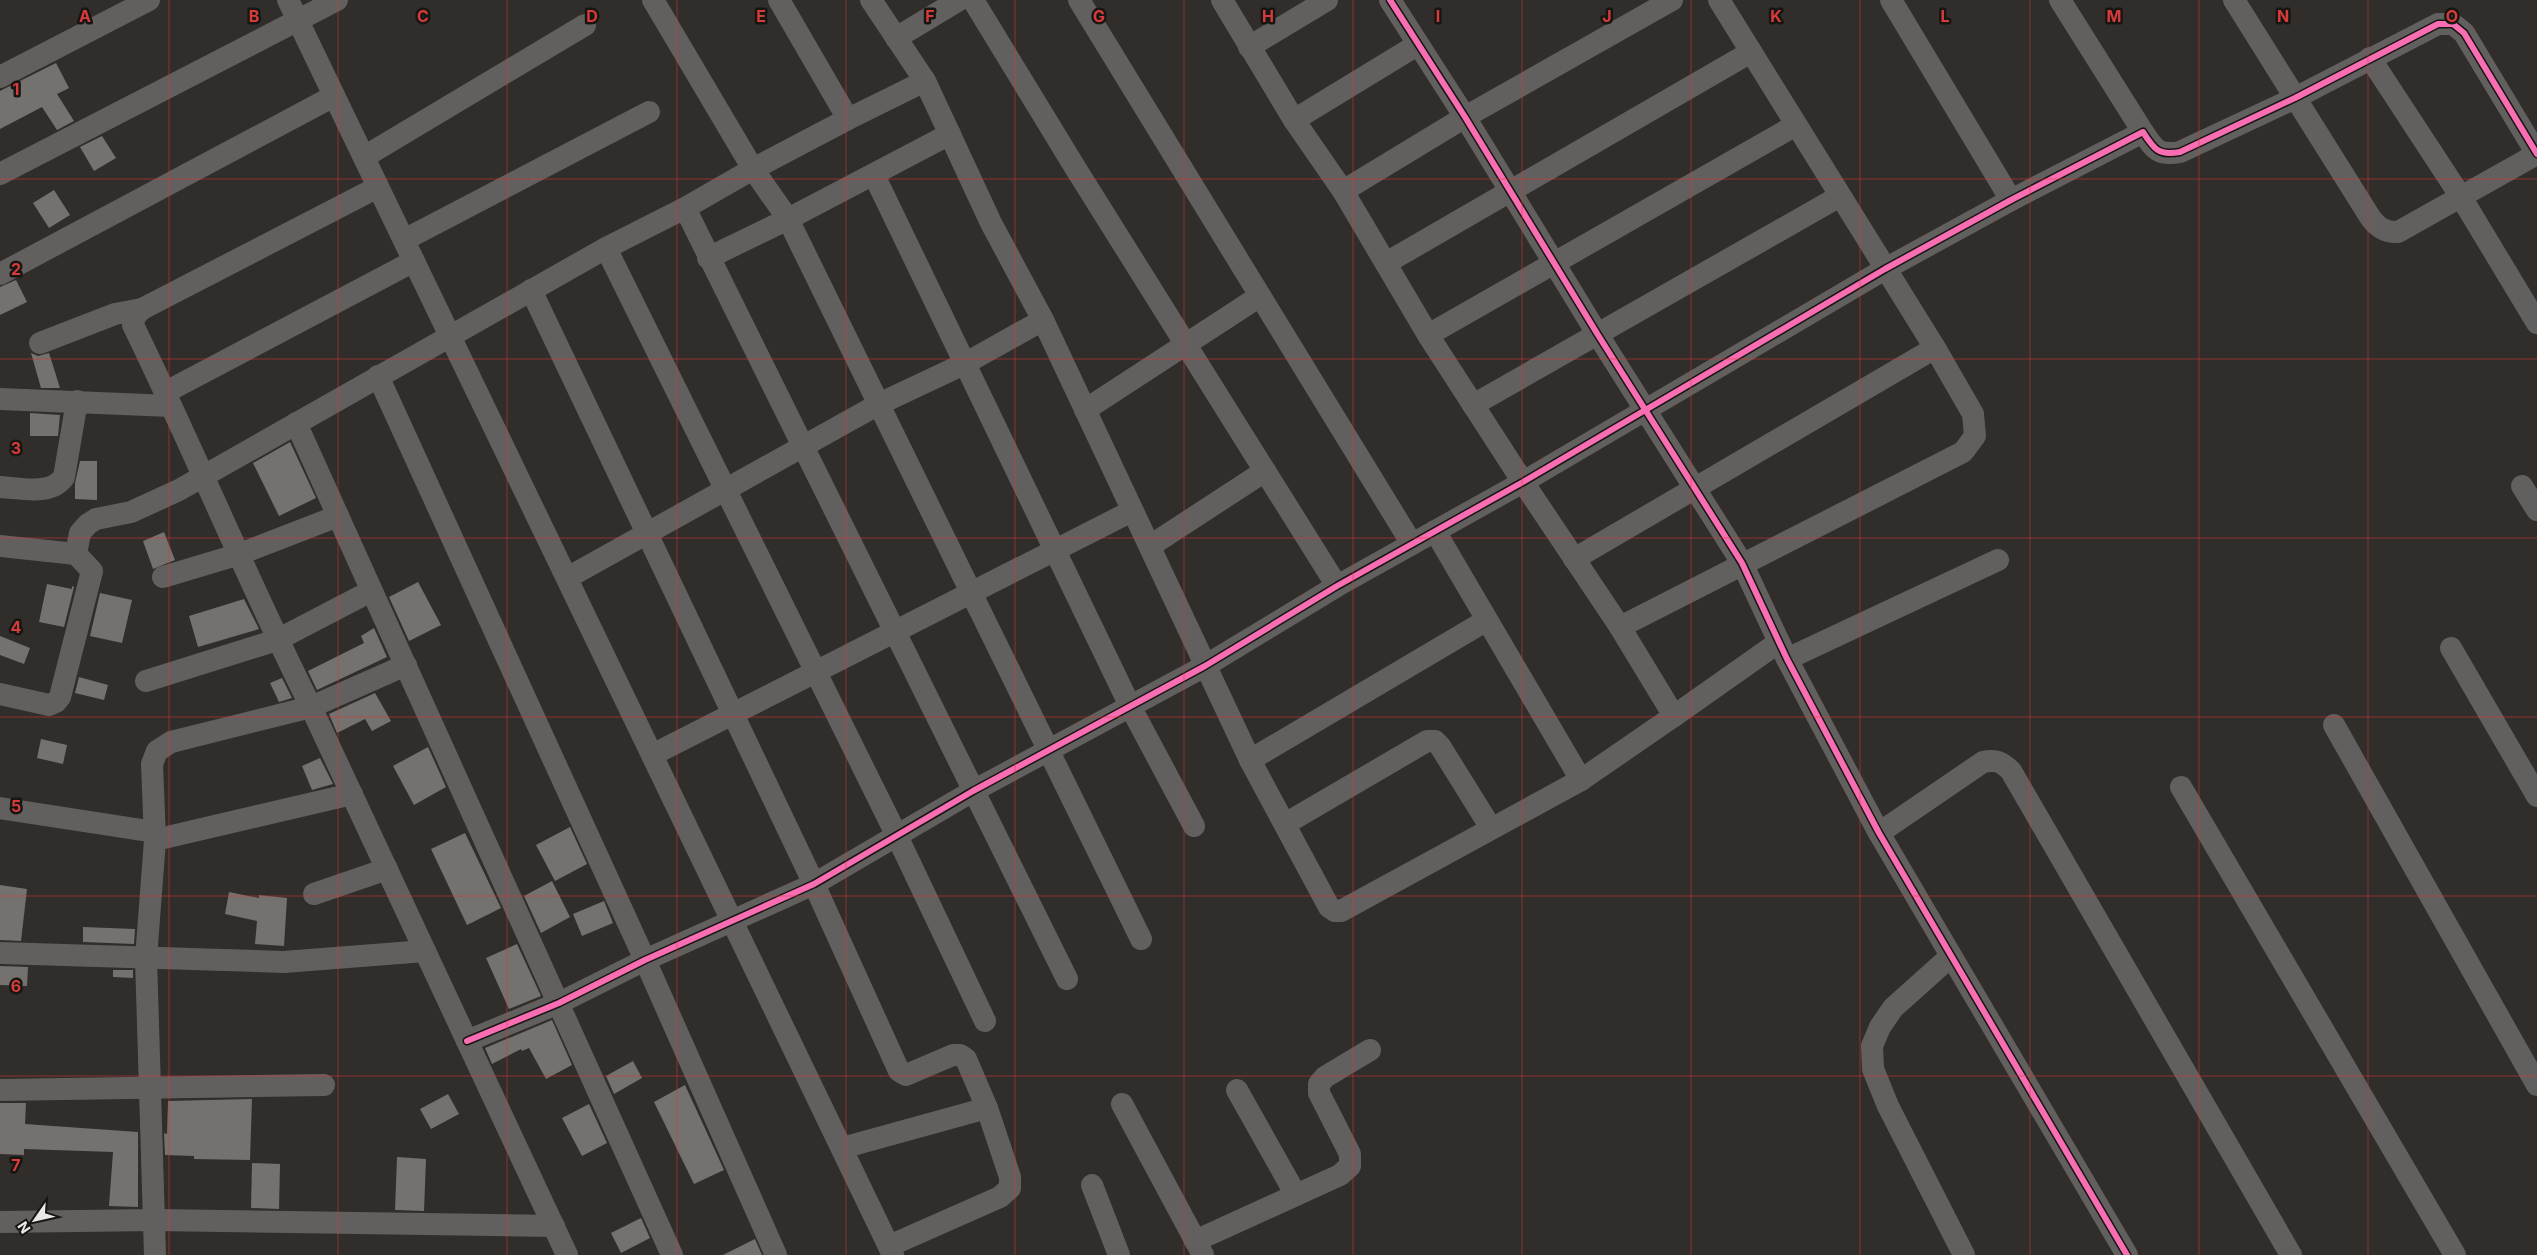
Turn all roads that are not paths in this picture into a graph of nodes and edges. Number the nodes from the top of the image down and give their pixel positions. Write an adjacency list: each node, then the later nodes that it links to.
1 (150, 0): 24 (street)
2 (337, 0): 17 (street)
3 (653, 0): 37 (street)
4 (779, 0): 30 (street)
5 (871, 0): 19 (street)
6 (959, 0): 19 (street)
7 (973, 0): 65 (street)
8 (1079, 0): 57 (street)
9 (1222, 0): 21 (street)
10 (1327, 0): 21 (street)
11 (1390, 0): 20 (street)
12 (1672, 0): 29 (street)
13 (1719, 0): 22 (street)
14 (1891, 0): 45 (street)
15 (2060, 0): 33 (street)
16 (2234, 0): 27 (street)
17 (293, 10): 26 (street); 38 (street)
18 (585, 24): 36 (street)
19 (896, 38): 25 (street)
20 (1417, 45): 29 (street); 31 (street)
21 (1249, 47): 31 (street)
22 (1751, 52): 32 (street); 42 (street)
23 (2370, 58): 27 (street); 35 (street); 44 (street)
24 (0, 77)
25 (925, 81): 30 (street); 34 (street)
26 (334, 96): 36 (street); 55 (street)
27 (2295, 98): 33 (street); 44 (street)
28 (649, 112): 48 (street)
29 (1466, 117): 41 (street); 42 (street)
30 (848, 119): 37 (street)
31 (1294, 120): 41 (street)
32 (1796, 124): 43 (street); 52 (street)
33 (2143, 132): 45 (street)
34 (950, 134): 39 (street); 59 (street)
35 (2537, 154): 44 (street)
36 (364, 157): 40 (street)
37 (753, 169): 46 (street); 47 (street)
38 (0, 174)
39 (874, 175): 47 (street); 67 (street)
40 (378, 187): 48 (street); 58 (street)
41 (1343, 191): 53 (street)
42 (1510, 191): 52 (street); 53 (street)
43 (1840, 196): 54 (street); 62 (street)
44 (2462, 197): 60 (street)
45 (2011, 200): 54 (street)
46 (685, 208): 49 (street); 50 (street)
47 (788, 219): 50 (street); 72 (street)
48 (404, 240): 51 (street)
49 (606, 248): 56 (street); 84 (street)
50 (708, 258): 77 (street)
51 (414, 261): 63 (street); 70 (street)
52 (1556, 262): 61 (street); 62 (street)
53 (1386, 263): 61 (street)
54 (1885, 269): 66 (street); 75 (street)
55 (0, 274)
56 (531, 290): 63 (street); 89 (street)
57 (1260, 296): 65 (street); 90 (street)
58 (142, 309): 64 (street); 70 (street)
59 (1043, 320): 67 (street); 74 (street)
60 (2537, 323)
61 (1428, 335): 73 (street)
62 (1598, 335): 73 (street); 75 (street)
63 (450, 336): 68 (street); 100 (street)
64 (40, 343)
65 (1186, 346): 74 (street); 78 (street)
66 (1935, 348): 83 (street); 98 (street)
67 (966, 363): 72 (street); 93 (street)
68 (378, 376): 76 (street); 144 (street)
69 (0, 399): 71 (street)
70 (168, 399): 71 (street); 79 (street)
71 (77, 401): 82 (street)
72 (879, 404): 77 (street); 103 (street)
73 (1474, 406): 80 (street)
74 (1085, 410): 86 (street)
75 (1646, 410): 80 (street); 83 (street)
76 (296, 423): 79 (street); 87 (street)
77 (802, 447): 84 (street); 106 (street)
78 (1265, 471): 92 (street); 101 (street)
79 (205, 476): 94 (street); 95 (street)
80 (1523, 482): 88 (street); 96 (street)
81 (2522, 486): 85 (street)
82 (0, 487)
83 (1695, 489): 96 (street); 98 (street)
84 (724, 490): 89 (street); 112 (street)
85 (2537, 510)
86 (1132, 511): 92 (street); 93 (street)
87 (338, 516): 95 (street); 102 (street)
88 (1435, 531): 90 (street); 104 (street)
89 (648, 533): 100 (street); 117 (street)
90 (1412, 544): 101 (street)
91 (0, 546): 94 (street)
92 (1150, 546): 111 (street)
93 (1053, 551): 103 (street); 115 (street)
94 (76, 554): 114 (street)
95 (240, 554): 99 (street); 107 (street)
96 (1574, 559): 105 (street)
97 (1998, 560): 109 (street)
98 (1742, 563): 105 (street); 109 (street)
99 (163, 577)
100 (567, 578): 121 (street)
101 (1337, 586): 111 (street)
102 (371, 591): 107 (street); 110 (street)
103 (971, 594): 106 (street); 120 (street)
104 (1486, 620): 122 (street); 123 (street)
105 (1620, 627): 118 (street)
106 (895, 632): 112 (street); 125 (street)
107 (277, 640): 113 (street); 116 (street)
108 (2451, 648): 127 (street)
109 (1783, 650): 118 (street); 132 (street)
110 (406, 665): 116 (street); 146 (street)
111 (1205, 666): 115 (street); 122 (street)
112 (814, 673): 117 (street); 134 (street)
113 (146, 681)
114 (0, 694)
115 (1130, 706): 120 (street); 130 (street)
116 (311, 707): 126 (street); 133 (street)
117 (734, 714): 121 (street); 136 (street)
118 (1674, 716): 123 (street)
119 (2334, 725): 151 (street)
120 (1049, 751): 125 (street); 139 (street)
121 (652, 755): 138 (street)
122 (1250, 760): 129 (street)
123 (1581, 780): 131 (street)
124 (2181, 787): 173 (street)
125 (973, 790): 134 (street); 145 (street)
126 (352, 794): 133 (street); 135 (street)
127 (2537, 796)
128 (0, 808): 133 (street)
129 (1285, 824): 131 (street); 131 (street)
130 (1194, 826)
131 (1491, 828)
132 (1878, 833): 142 (street); 172 (street)
133 (155, 836): 143 (street)
134 (896, 836): 136 (street); 147 (street)
135 (387, 869): 137 (street); 140 (street)
136 (814, 884): 138 (street); 156 (street)
137 (314, 894)
138 (732, 922): 144 (street); 157 (street)
139 (1141, 940)
140 (425, 951): 143 (street); 148 (street)
141 (0, 953): 143 (street)
142 (1951, 956): 170 (street); 171 (street)
143 (146, 958): 152 (street)
144 (645, 960): 146 (street); 168 (street)
145 (1068, 979)
146 (558, 1003): 148 (street); 167 (street)
147 (985, 1021)
148 (467, 1041): 162 (street)
149 (1370, 1050): 159 (street)
150 (324, 1085): 152 (street)
151 (2537, 1085)
152 (150, 1089): 153 (street); 160 (street)
153 (0, 1090)
154 (1237, 1090): 159 (street)
155 (1122, 1104): 163 (street)
156 (986, 1108): 157 (street); 164 (street)
157 (842, 1148): 164 (street)
158 (1092, 1185): 169 (street)
159 (1296, 1195): 163 (street)
160 (154, 1220): 161 (street); 162 (street); 165 (street)
161 (0, 1222)
162 (554, 1226): 166 (street)
163 (1199, 1248)
164 (891, 1251)
165 (155, 1255)
166 (567, 1255)
167 (672, 1255)
168 (776, 1255)
169 (1119, 1255)
170 (1964, 1255)
171 (2127, 1255)
172 (2291, 1255)
173 (2455, 1255)

